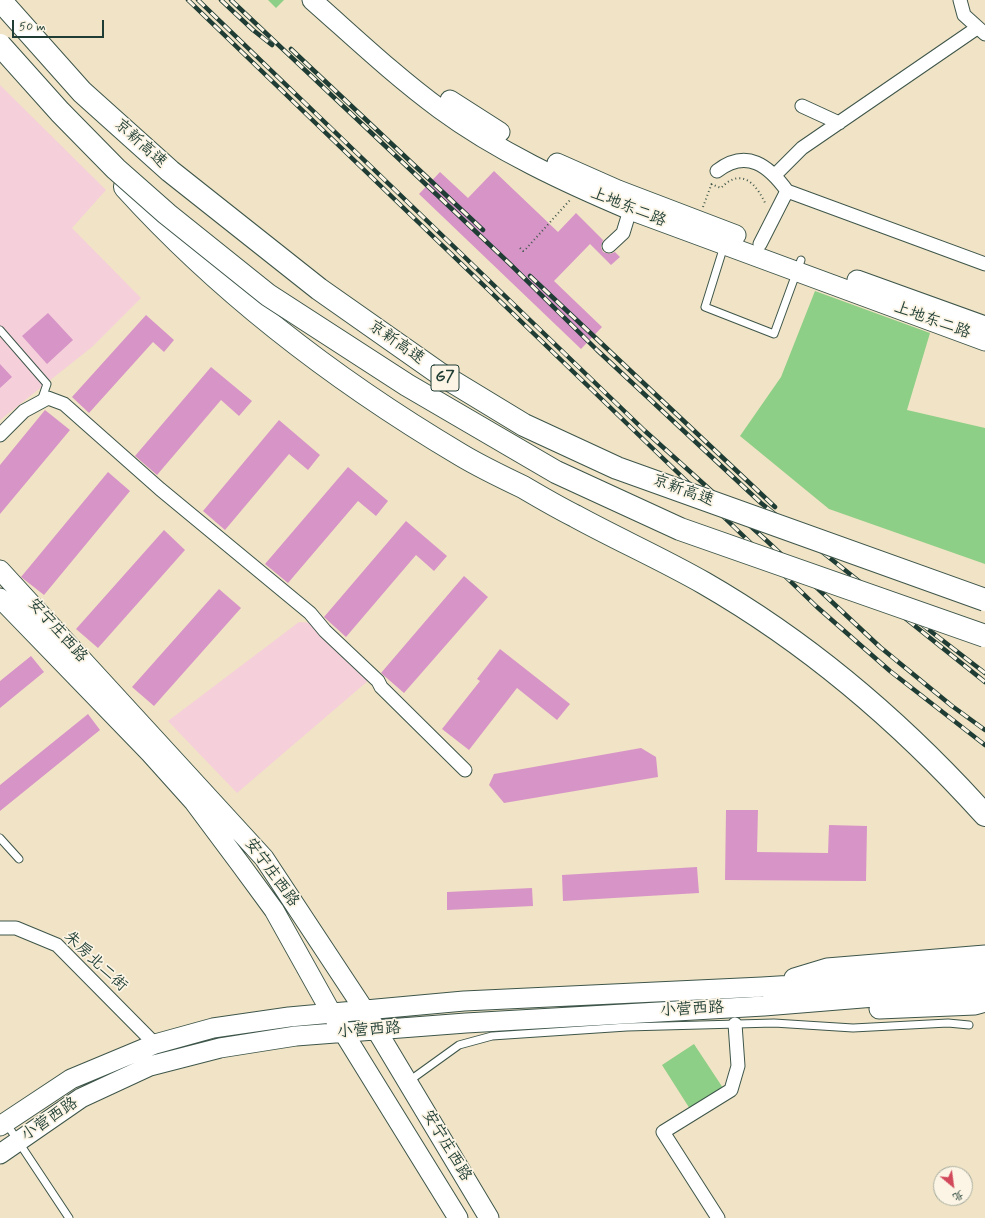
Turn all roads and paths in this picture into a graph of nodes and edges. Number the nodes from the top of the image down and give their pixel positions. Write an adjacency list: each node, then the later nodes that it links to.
1 (0, 0): 31 (highway, 京新高速 / G7, bridge)
2 (312, 0): 13 (main road, 上地东二路)
3 (332, 0): 17 (main road, 上地东二路)
4 (960, 0): 5 (street)
5 (981, 31): 9 (street)
6 (0, 45): 8 (highway, 京新高速 / G7, bridge)
7 (802, 106): 9 (street)
8 (60, 112): 32 (highway, 京新高速 / G7, bridge); 34 (highway, bridge)
9 (839, 123): 11 (street)
10 (717, 171): 11 (street); 12 (path)
11 (775, 175): 14 (street)
12 (711, 184): 16 (path); 17 (path)
13 (580, 189): 15 (main road, 上地东二路); 21 (path)
14 (787, 191): 16 (street); 22 (street)
15 (630, 210): 18 (main road, 上地东二路); 20 (street)
16 (774, 217): 19 (street)
17 (698, 220): 18 (main road, 上地东二路)
18 (727, 239): 19 (main road, 上地东二路); 23 (main road, 上地东二路); 23 (lane)
19 (760, 244): 23 (main road, 上地东二路)
20 (609, 246)
21 (520, 248)
22 (985, 264)
23 (799, 266): 24 (main road, 上地东二路); 26 (main road, 上地东二路)
24 (985, 326)
25 (0, 330): 27 (lane)
26 (985, 341)
27 (40, 403): 28 (street); 33 (street)
28 (0, 435)
29 (0, 570): 44 (main road, 安宁庄西路)
30 (0, 598): 45 (main road, 安宁庄西路)
31 (985, 600)
32 (985, 636)
33 (465, 770)
34 (985, 815)
35 (0, 838): 36 (lane)
36 (19, 859)
37 (0, 928): 51 (street, 朱房北二街)
38 (985, 955): 41 (main road, 小营西路)
39 (985, 971): 41 (main road, 小营西路)
40 (985, 986): 43 (main road, 小营西路)
41 (762, 987): 44 (main road, 小营西路)
42 (985, 1002): 43 (main road, 小营西路)
43 (764, 1006): 46 (main road, 小营西路)
44 (365, 1011): 45 (main road, 小营西路); 49 (main road, 安宁庄西路)
45 (332, 1014): 50 (main road, 安宁庄西路); 51 (main road, 小营西路)
46 (627, 1020): 47 (lane); 49 (main road, 小营西路); 52 (lane)
47 (734, 1024): 48 (lane); 59 (street)
48 (969, 1025)
49 (377, 1031): 50 (main road, 小营西路); 52 (main road, 安宁庄西路)
50 (344, 1033): 54 (main road, 小营西路); 57 (main road, 安宁庄西路)
51 (155, 1044): 53 (main road, 小营西路)
52 (407, 1083): 58 (main road, 安宁庄西路)
53 (3, 1124): 54 (lane)
54 (18, 1142): 55 (main road, 小营西路); 56 (lane)
55 (0, 1154)
56 (69, 1218)
57 (458, 1218)
58 (489, 1218)
59 (718, 1218)

